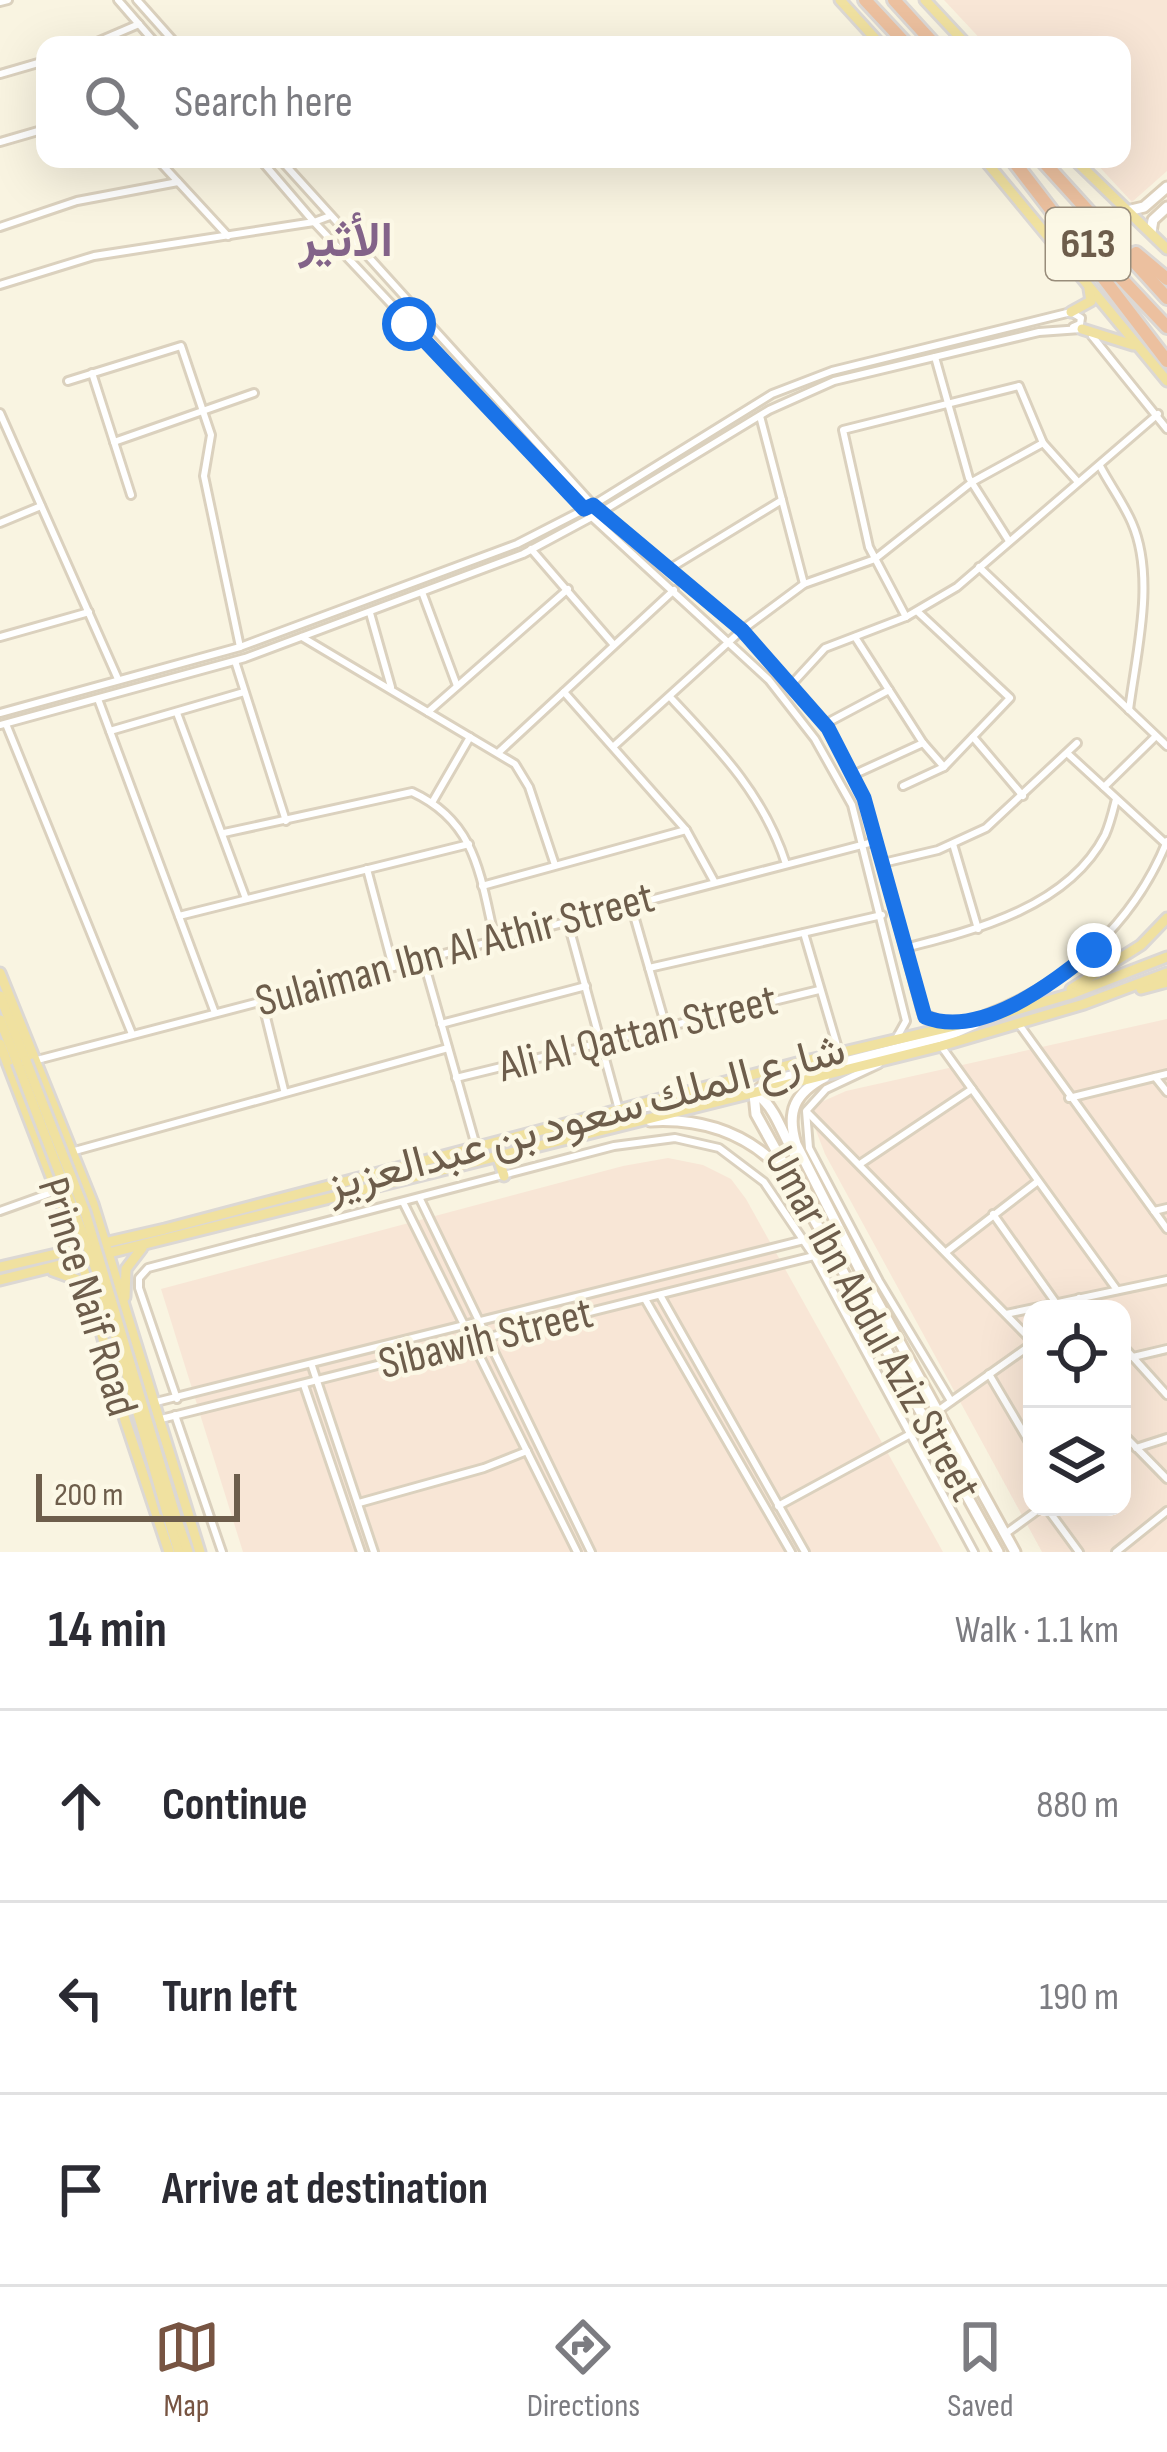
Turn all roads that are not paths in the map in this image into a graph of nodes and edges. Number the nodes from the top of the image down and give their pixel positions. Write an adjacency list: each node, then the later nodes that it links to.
1 (118, 0): 7 (street)
2 (137, 0): 10 (street)
3 (840, 0): 11 (main road)
4 (865, 0): 12 (highway)
5 (894, 0): 13 (highway)
6 (926, 0): 14 (main road)
7 (139, 24): 8 (street); 9 (street)
8 (111, 36)
9 (149, 36)
10 (169, 36)
11 (873, 36)
12 (899, 36)
13 (927, 36)
14 (959, 36)
15 (36, 64): 16 (street)
16 (0, 74)
17 (36, 132): 18 (street)
18 (0, 142)
19 (165, 168): 27 (street)
20 (268, 168): 32 (street)
21 (288, 168): 31 (street)
22 (991, 168): 38 (main road)
23 (1018, 168): 46 (highway)
24 (1019, 168): 42 (highway, 613)
25 (1049, 168): 34 (highway, 613)
26 (1083, 168): 30 (main road)
27 (178, 182): 33 (street); 35 (street)
28 (1167, 187): 30 (main road)
29 (1167, 207): 36 (main road)
30 (1121, 208): 36 (main road)
31 (330, 216): 32 (street); 64 (street)
32 (314, 222): 35 (street); 66 (street)
33 (0, 227)
34 (1104, 227): 37 (highway); 40 (highway, 613)
35 (227, 236): 39 (street)
36 (1162, 246)
37 (1167, 280)
38 (1088, 284): 41 (main road); 44 (main road)
39 (0, 285)
40 (1167, 298)
41 (1071, 312): 43 (street); 64 (street)
42 (1167, 327)
43 (1076, 328): 44 (main road); 45 (street); 54 (street)
44 (1147, 355): 49 (main road)
45 (935, 357): 51 (street); 55 (street)
46 (1167, 361)
47 (92, 374): 48 (street); 53 (street); 57 (street)
48 (68, 381)
49 (1167, 381)
50 (254, 393): 53 (street)
51 (949, 406): 58 (street); 60 (street); 72 (street)
52 (0, 413): 65 (street)
53 (204, 413): 57 (street); 89 (street)
54 (1158, 414): 56 (street); 59 (street)
55 (760, 416): 63 (street); 67 (street)
56 (1167, 429)
57 (114, 442): 62 (street)
58 (1042, 443): 60 (street); 61 (street)
59 (1099, 465): 61 (street); 100 (street)
60 (972, 482): 70 (street); 72 (street)
61 (1078, 482): 70 (street)
62 (130, 495)
63 (782, 500): 74 (street); 75 (street)
64 (593, 505): 66 (street); 67 (street)
65 (41, 506): 69 (street); 81 (street)
66 (584, 509): 68 (street); 89 (street)
67 (602, 512): 68 (street); 74 (street)
68 (592, 518): 71 (street); 77 (street)
69 (0, 523)
70 (1010, 541): 73 (street)
71 (531, 550): 76 (street); 78 (street)
72 (875, 559): 75 (street); 82 (street)
73 (979, 567): 80 (street); 100 (street)
74 (669, 569): 83 (street)
75 (804, 584): 83 (street)
76 (568, 589): 88 (street); 93 (street)
77 (674, 590): 87 (street); 88 (street)
78 (422, 592): 79 (street); 93 (street)
79 (370, 611): 84 (street); 94 (street)
80 (917, 611): 82 (street); 109 (street)
81 (88, 612): 85 (street); 91 (street)
82 (906, 617): 86 (street)
83 (742, 630): 87 (street); 92 (street)
84 (302, 637): 90 (street); 94 (street)
85 (0, 638)
86 (856, 638): 92 (street); 95 (street)
87 (731, 643): 98 (street); 129 (street)
88 (614, 645): 97 (street)
89 (240, 646): 91 (street)
90 (235, 662): 96 (street); 99 (street)
91 (118, 679): 102 (street)
92 (791, 685): 105 (street)
93 (457, 686): 101 (street)
94 (392, 690): 101 (street)
95 (889, 690): 105 (street); 110 (street)
96 (244, 692): 103 (street); 123 (street)
97 (564, 692): 112 (street); 115 (street)
98 (670, 697): 112 (street); 132 (street)
99 (98, 699): 104 (street); 106 (street)
100 (1130, 710): 107 (street)
101 (428, 712): 108 (street)
102 (0, 713)
103 (177, 713): 106 (street); 125 (street)
104 (3, 724): 170 (street)
105 (825, 724): 117 (street)
106 (110, 731): 140 (street)
107 (1156, 736): 113 (street); 119 (street)
108 (470, 737): 115 (street); 122 (street)
109 (973, 737): 116 (street); 120 (street)
110 (923, 743): 116 (street); 117 (street)
111 (1077, 743): 114 (street)
112 (614, 746): 124 (street)
113 (1167, 746)
114 (1067, 753): 119 (street); 120 (street)
115 (498, 754): 133 (street)
116 (944, 767): 118 (street)
117 (853, 775): 126 (street)
118 (903, 786)
119 (1104, 787): 121 (street)
120 (1022, 796): 130 (street)
121 (1116, 799): 127 (street); 143 (street)
122 (433, 801): 123 (street); 128 (street)
123 (286, 821): 125 (street)
124 (686, 830): 133 (street); 135 (street)
125 (224, 833): 137 (street)
126 (878, 841): 129 (street, Sulaiman Ibn Al Athir Street); 131 (street)
127 (1166, 843): 165 (street)
128 (470, 844): 134 (street); 136 (street)
129 (861, 844): 132 (street, Sulaiman Ibn Al Athir Street); 139 (street)
130 (953, 844): 131 (street); 143 (street)
131 (883, 862): 146 (street)
132 (786, 864): 135 (street, Sulaiman Ibn Al Athir Street)
133 (555, 865): 136 (street)
134 (367, 868): 137 (street); 149 (street)
135 (715, 883): 138 (street, Sulaiman Ibn Al Athir Street)
136 (482, 886): 145 (street)
137 (246, 899): 140 (street)
138 (631, 905): 142 (street, Sulaiman Ibn Al Athir Street); 150 (street)
139 (882, 915): 144 (street); 161 (street)
140 (179, 916): 162 (street)
141 (1167, 918): 160 (main road)
142 (568, 921): 145 (street, Sulaiman Ibn Al Athir Street); 154 (street)
143 (978, 929): 146 (street)
144 (804, 933): 150 (street); 155 (street)
145 (495, 940): 148 (street, Sulaiman Ibn Al Athir Street)
146 (905, 948): 159 (street)
147 (1167, 957): 160 (main road, شارع الملك سعود بن عبدالعزيز)
148 (423, 959): 149 (street, Sulaiman Ibn Al Athir Street); 167 (street)
149 (393, 967): 157 (street, Sulaiman Ibn Al Athir Street)
150 (649, 968): 169 (street)
151 (0, 973): 178 (main road, Prince Naif Road)
152 (1167, 973): 158 (main road, شارع الملك سعود بن عبدالعزيز)
153 (1167, 982): 158 (main road)
154 (586, 986): 167 (street); 172 (street)
155 (819, 990): 169 (street, Ali Al Qattan Street); 176 (street)
156 (0, 996): 178 (main road)
157 (262, 1001): 162 (street, Sulaiman Ibn Al Athir Street); 184 (street)
158 (1084, 1004): 166 (main road, شارع الملك سعود بن عبدالعزيز)
159 (919, 1006): 161 (street); 168 (street)
160 (1021, 1008): 163 (main road, شارع الملك سعود بن عبدالعزيز)
161 (905, 1009): 171 (street)
162 (215, 1013): 170 (street, Sulaiman Ibn Al Athir Street)
163 (992, 1017): 165 (main road, شارع الملك سعود بن عبدالعزيز); 186 (main road)
164 (0, 1020): 178 (main road)
165 (965, 1022): 168 (main road, شارع الملك سعود بن عبدالعزيز)
166 (1018, 1023): 174 (main road, شارع الملك سعود بن عبدالعزيز); 187 (street)
167 (441, 1024): 175 (street)
168 (951, 1025): 171 (main road, شارع الملك سعود بن عبدالعزيز)
169 (666, 1027): 172 (street, Ali Al Qattan Street)
170 (132, 1034): 178 (street, Sulaiman Ibn Al Athir Street)
171 (897, 1037): 176 (main road, شارع الملك سعود بن عبدالعزيز)
172 (601, 1043): 182 (street, Ali Al Qattan Street); 188 (street)
173 (0, 1045): 198 (main road, Prince Naif Road)
174 (941, 1046): 177 (main road, شارع الملك سعود بن عبدالعزيز); 183 (street)
175 (448, 1048): 182 (street); 184 (street)
176 (838, 1052): 188 (main road, شارع الملك سعود بن عبدالعزيز)
177 (886, 1060): 179 (main road, شارع الملك سعود بن عبدالعزيز); 189 (street)
178 (25, 1061): 192 (main road, Prince Naif Road); 276 (main road, bridge)
179 (830, 1075): 186 (main road, شارع الملك سعود بن عبدالعزيز); 197 (main road)
180 (1167, 1075): 181 (street)
181 (1155, 1077): 185 (street); 187 (street)
182 (456, 1078): 191 (street)
183 (972, 1089): 194 (street); 196 (street)
184 (285, 1092): 192 (street)
185 (1167, 1092)
186 (754, 1094): 188 (main road); 190 (main road, شارع الملك سعود بن عبدالعزيز); 197 (main road); 199 (main road, Umar Ibn Abdul Aziz Street)
187 (1069, 1098): 205 (street)
188 (619, 1110): 191 (main road, شارع الملك سعود بن عبدالعزيز)
189 (806, 1111): 194 (street); 236 (street)
190 (621, 1123): 193 (main road, شارع الملك سعود بن عبدالعزيز); 199 (main road)
191 (477, 1148): 208 (main road, شارع الملك سعود بن عبدالعزيز)
192 (71, 1152): 202 (main road, Prince Naif Road)
193 (498, 1158): 195 (main road); 212 (main road, شارع الملك سعود بن عبدالعزيز)
194 (859, 1165): 214 (street)
195 (504, 1176): 200 (street); 211 (street)
196 (1038, 1181): 206 (street); 223 (street)
197 (815, 1184): 234 (main road)
198 (56, 1191): 204 (street); 207 (main road, Prince Naif Road)
199 (799, 1192): 257 (main road, Umar Ibn Abdul Aziz Street)
200 (419, 1198): 201 (street); 235 (street)
201 (403, 1202): 237 (street); 251 (street)
202 (93, 1204): 208 (main road); 210 (main road, Prince Naif Road)
203 (1167, 1208): 205 (street)
204 (0, 1210)
205 (1154, 1211): 209 (street)
206 (993, 1214): 214 (street); 228 (street)
207 (66, 1215): 213 (main road, Prince Naif Road); 217 (main road)
208 (165, 1229): 210 (main road, شارع الملك سعود بن عبدالعزيز)
209 (1167, 1229)
210 (105, 1240): 213 (main road, شارع الملك سعود بن عبدالعزيز); 215 (main road, Prince Naif Road)
211 (804, 1240): 216 (street); 235 (street, Sibawih Street)
212 (145, 1245): 215 (main road, شارع الملك سعود بن عبدالعزيز); 232 (main road)
213 (78, 1247): 217 (main road, شارع الملك سعود بن عبدالعزيز); 218 (main road, Prince Naif Road)
214 (946, 1252): 231 (street)
215 (109, 1255): 218 (main road, شارع الملك سعود بن عبدالعزيز); 232 (main road, Prince Naif Road)
216 (814, 1256): 224 (street, Sibawih Street); 259 (street)
217 (36, 1258): 219 (main road, شارع الملك سعود بن عبدالعزيز)
218 (82, 1262): 220 (main road, شارع الملك سعود بن عبدالعزيز); 226 (main road, Prince Naif Road)
219 (0, 1267)
220 (47, 1270): 221 (main road, شارع الملك سعود بن عبدالعزيز); 226 (main road)
221 (0, 1280)
222 (1167, 1280): 223 (street)
223 (1117, 1290): 225 (street)
224 (660, 1295): 227 (street, Sibawih Street); 233 (street); 268 (street)
225 (1079, 1298): 229 (street)
226 (94, 1299): 275 (main road, Prince Naif Road)
227 (645, 1299): 233 (street); 239 (street, Sibawih Street)
228 (1054, 1300)
229 (1070, 1300)
230 (1023, 1310): 231 (street)
231 (1006, 1313): 238 (street)
232 (127, 1314): 253 (main road, Prince Naif Road)
233 (654, 1315): 274 (street)
234 (890, 1322): 236 (street); 254 (main road)
235 (480, 1324): 237 (street, Sibawih Street); 239 (street)
236 (906, 1327): 252 (street)
237 (466, 1328): 240 (street); 241 (street, Sibawih Street)
238 (1023, 1332)
239 (487, 1339): 240 (street, Sibawih Street); 282 (street)
240 (473, 1342): 245 (street, Sibawih Street); 264 (street)
241 (402, 1343): 245 (street); 246 (street, Sibawih Street)
242 (1023, 1349): 247 (street)
243 (1167, 1349): 244 (street)
244 (1133, 1358): 250 (street)
245 (406, 1359): 248 (street, Sibawih Street)
246 (312, 1366): 248 (street); 251 (street, Sibawih Street)
247 (989, 1374): 252 (street); 258 (street)
248 (317, 1382): 249 (street, Sibawih Street); 267 (street)
249 (304, 1385): 255 (street, Sibawih Street); 279 (street)
250 (1167, 1395)
251 (177, 1399): 253 (street, Sibawih Street)
252 (951, 1402): 254 (street)
253 (153, 1403): 256 (main road, Prince Naif Road)
254 (939, 1410): 269 (main road)
255 (176, 1415): 256 (street, Sibawih Street); 278 (street)
256 (157, 1420): 277 (main road, Prince Naif Road)
257 (927, 1425): 259 (street); 265 (main road, Umar Ibn Abdul Aziz Street)
258 (1023, 1432)
259 (908, 1435): 268 (street); 285 (street)
260 (1167, 1438): 262 (street)
261 (1131, 1442): 262 (street)
262 (1134, 1445): 263 (street); 266 (street)
263 (1131, 1446)
264 (527, 1450): 267 (street); 281 (street)
265 (947, 1461): 269 (street); 286 (main road, Umar Ibn Abdul Aziz Street)
266 (1167, 1479)
267 (358, 1503): 280 (street)
268 (778, 1506): 284 (street)
269 (991, 1508): 273 (main road)
270 (1167, 1511): 289 (street)
271 (1031, 1516): 273 (street)
272 (1051, 1516): 288 (street)
273 (1005, 1534): 287 (main road)
274 (789, 1549): 283 (street)
275 (169, 1552)
276 (184, 1552)
277 (200, 1552)
278 (222, 1552)
279 (362, 1552)
280 (374, 1552)
281 (577, 1552)
282 (591, 1552)
283 (775, 1552)
284 (805, 1552)
285 (974, 1552)
286 (998, 1552)
287 (1015, 1552)
288 (1079, 1552)
289 (1116, 1552)

